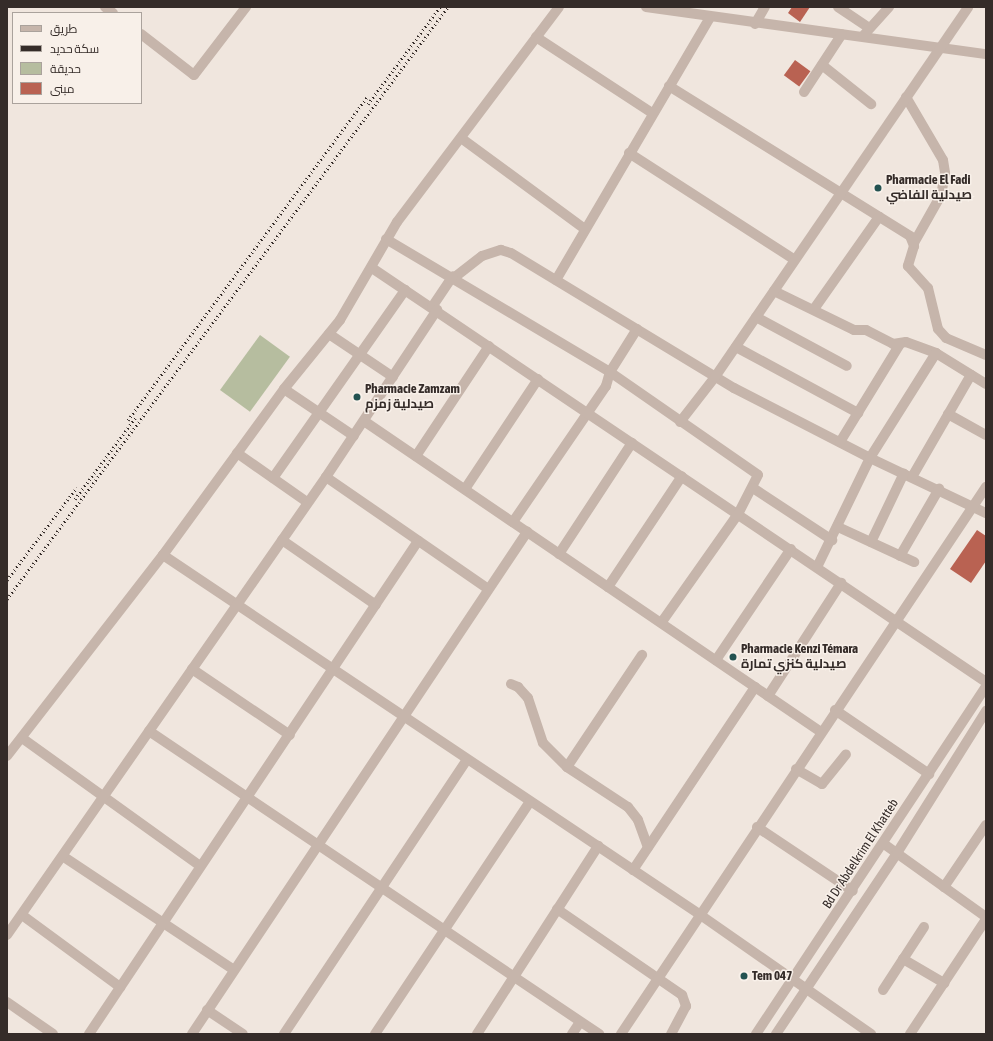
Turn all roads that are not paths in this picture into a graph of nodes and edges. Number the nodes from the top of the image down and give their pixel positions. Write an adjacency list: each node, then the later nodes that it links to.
1 (246, 7): 12 (street)
2 (559, 7): 14 (street)
3 (646, 7): 8 (street)
4 (765, 7): 9 (street)
5 (838, 7): 10 (street)
6 (889, 7): 10 (street)
7 (968, 7): 15 (street)
8 (710, 18): 9 (street); 18 (street)
9 (755, 24): 11 (street)
10 (869, 28): 13 (street)
11 (842, 34): 13 (street); 17 (street)
12 (142, 35)
13 (863, 36): 15 (street)
14 (536, 37): 22 (street); 23 (street)
15 (938, 48): 16 (street); 20 (street)
16 (986, 54)
17 (822, 65): 19 (street); 21 (street)
18 (669, 86): 22 (street); 25 (street)
19 (804, 92)
20 (906, 97): 25 (street); 29 (street)
21 (870, 104)
22 (652, 113): 24 (street)
23 (461, 138): 27 (street); 28 (street)
24 (629, 153): 27 (street); 30 (street)
25 (842, 194): 26 (street); 30 (street)
26 (879, 217): 29 (street); 37 (street)
27 (585, 229): 33 (street)
28 (386, 239): 31 (street); 32 (street)
29 (914, 243): 46 (street)
30 (795, 260): 35 (street)
31 (372, 268): 34 (street); 40 (street)
32 (454, 277): 33 (street); 36 (street); 48 (street)
33 (556, 280): 39 (street)
34 (405, 290): 36 (street); 45 (street)
35 (774, 291): 37 (street); 38 (street)
36 (435, 308): 42 (street); 50 (street)
37 (814, 309): 41 (street)
38 (756, 317): 43 (street); 47 (street)
39 (637, 329): 48 (street); 51 (street)
40 (329, 334): 45 (street); 54 (street)
41 (900, 344): 44 (street); 57 (street)
42 (489, 346): 52 (street); 66 (street)
43 (736, 347): 51 (street); 57 (street)
44 (936, 353): 49 (street); 67 (street)
45 (362, 354): 50 (street); 56 (street)
46 (986, 355)
47 (847, 366)
48 (610, 372): 55 (street); 60 (street)
49 (971, 375): 53 (street); 58 (street)
50 (393, 377): 59 (street)
51 (715, 377): 60 (street); 63 (street)
52 (538, 380): 55 (street); 74 (street)
53 (986, 384)
54 (284, 389): 56 (street); 65 (street)
55 (587, 412): 64 (street); 80 (street)
56 (319, 413): 62 (street); 71 (street)
57 (858, 413): 63 (street)
58 (948, 414): 61 (street); 68 (street)
59 (364, 420): 62 (street); 66 (street)
60 (680, 422): 73 (street)
61 (986, 435)
62 (354, 436): 70 (street)
63 (840, 442): 67 (street)
64 (632, 443): 69 (street); 88 (street)
65 (237, 453): 71 (street); 89 (street)
66 (416, 456): 74 (street)
67 (870, 458): 68 (street); 81 (street)
68 (908, 475): 75 (street); 86 (street)
69 (682, 476): 79 (street); 94 (street)
70 (326, 477): 76 (street); 85 (street)
71 (273, 478): 76 (street)
72 (986, 487): 77 (street)
73 (753, 488): 79 (street); 84 (street)
74 (465, 489): 80 (street)
75 (939, 489): 77 (street); 90 (street)
76 (307, 502): 83 (street)
77 (974, 505): 78 (street); 98 (street)
78 (986, 513)
79 (738, 514): 87 (street); 99 (street)
80 (513, 522): 82 (street)
81 (838, 527): 84 (street); 86 (street)
82 (527, 532): 88 (street); 95 (street)
83 (282, 540): 96 (street); 97 (street)
84 (832, 540): 92 (street)
85 (418, 542): 95 (street); 96 (street)
86 (871, 542): 90 (street)
87 (791, 549): 92 (street); 101 (street)
88 (559, 554): 94 (street)
89 (163, 555): 97 (street); 115 (street)
90 (900, 556): 91 (street)
91 (914, 562)
92 (818, 567): 93 (street)
93 (842, 583): 98 (street); 108 (street)
94 (608, 587): 99 (street)
95 (487, 588): 111 (street)
96 (376, 604): 103 (street)
97 (236, 606): 102 (street); 103 (street)
98 (896, 619): 104 (street); 109 (street)
99 (660, 623): 101 (street)
100 (642, 655): 119 (street)
101 (716, 660): 106 (street)
102 (192, 669): 112 (street); 114 (street)
103 (334, 670): 111 (street); 114 (street)
104 (986, 682)
105 (511, 684): 119 (street)
106 (755, 687): 108 (street); 130 (street)
107 (986, 687): 121 (street, Bd Dr Abdelkrim El Khatteb)
108 (768, 696): 113 (street)
109 (835, 710): 113 (street); 121 (street)
110 (986, 711): 131 (street)
111 (404, 716): 118 (street); 128 (street)
112 (149, 731): 122 (street); 123 (street)
113 (821, 732): 120 (street)
114 (290, 735): 123 (street)
115 (22, 738): 117 (street); 122 (street)
116 (846, 754): 120 (street)
117 (7, 756)
118 (467, 760): 124 (street); 136 (street)
119 (567, 767): 130 (street)
120 (796, 769): 126 (street)
121 (929, 774): 127 (street, Bd Dr Abdelkrim El Khatteb)
122 (105, 797): 132 (street); 133 (street)
123 (248, 798): 128 (street); 133 (street)
124 (530, 802): 129 (street); 144 (street)
125 (986, 825): 135 (street)
126 (757, 827): 137 (street); 139 (street)
127 (884, 844): 131 (street); 137 (street, Bd Dr Abdelkrim El Khatteb)
128 (317, 845): 136 (street); 147 (street)
129 (598, 846): 134 (street); 138 (street)
130 (648, 847): 134 (street)
131 (897, 853): 135 (street); 153 (street)
132 (64, 857): 140 (street); 142 (street)
133 (200, 866): 142 (street)
134 (634, 870): 139 (street)
135 (944, 887): 141 (street)
136 (382, 888): 144 (street); 162 (street)
137 (854, 890): 150 (street, Bd Dr Abdelkrim El Khatteb)
138 (557, 909): 148 (street); 149 (street)
139 (699, 914): 149 (street); 150 (street)
140 (22, 915): 145 (street); 152 (street)
141 (986, 918): 151 (street)
142 (164, 922): 147 (street); 152 (street)
143 (924, 927): 146 (street)
144 (444, 931): 148 (street); 163 (street)
145 (7, 935)
146 (903, 959): 151 (street); 154 (street)
147 (234, 970): 156 (street)
148 (513, 977): 157 (street); 164 (street)
149 (658, 978): 167 (street); 168 (street)
150 (792, 981): 153 (street); 169 (street, Bd Dr Abdelkrim El Khatteb)
151 (944, 983): 172 (street)
152 (120, 987): 159 (street)
153 (806, 989): 170 (street); 171 (street)
154 (883, 990)
155 (9, 1007): 158 (street)
156 (207, 1010): 160 (street); 161 (street)
157 (580, 1022): 165 (street); 166 (street)
158 (53, 1034)
159 (89, 1034)
160 (192, 1034)
161 (243, 1034)
162 (284, 1034)
163 (375, 1034)
164 (478, 1034)
165 (572, 1034)
166 (599, 1034)
167 (621, 1034)
168 (670, 1034)
169 (756, 1034)
170 (776, 1034)
171 (871, 1034)
172 (910, 1034)

